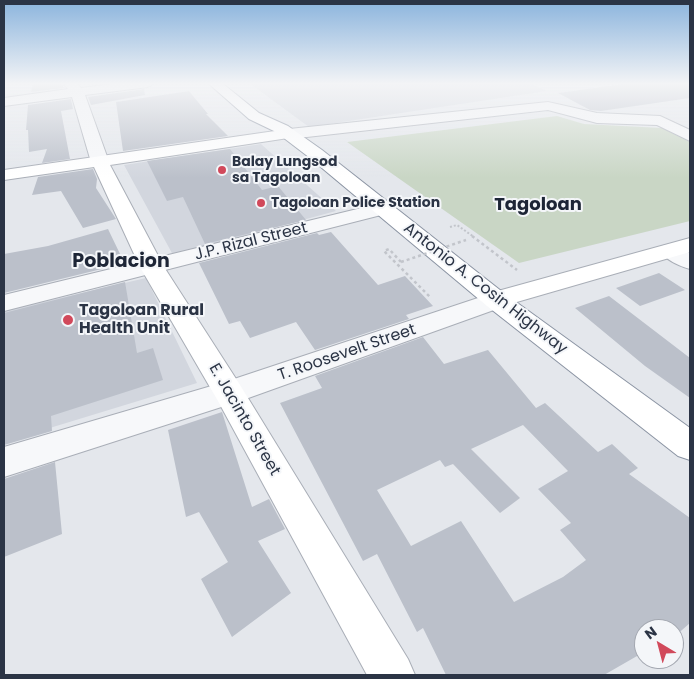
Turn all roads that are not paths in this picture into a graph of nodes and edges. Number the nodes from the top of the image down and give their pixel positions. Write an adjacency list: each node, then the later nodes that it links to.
1 (83, 115): 7 (street)
2 (252, 115): 5 (main road, Antonio A. Cosin Highway)
3 (427, 115): 5 (street)
4 (583, 115): 6 (street)
5 (283, 125): 7 (main road); 9 (main road, Antonio A. Cosin Highway)
6 (690, 136)
7 (100, 162): 8 (main road); 11 (main road, E. Jacinto Street)
8 (4, 175)
9 (382, 208): 11 (street, J.P. Rizal Street); 12 (main road, Antonio A. Cosin Highway)
10 (684, 253): 12 (main road, T. Roosevelt Street)
11 (152, 267): 13 (street, J.P. Rizal Street); 14 (main road, E. Jacinto Street)
12 (496, 300): 14 (street, T. Roosevelt Street); 15 (main road, Antonio A. Cosin Highway)
13 (4, 303)
14 (230, 393): 16 (street, T. Roosevelt Street); 17 (main road, E. Jacinto Street)
15 (690, 446)
16 (4, 462)
17 (392, 675)

